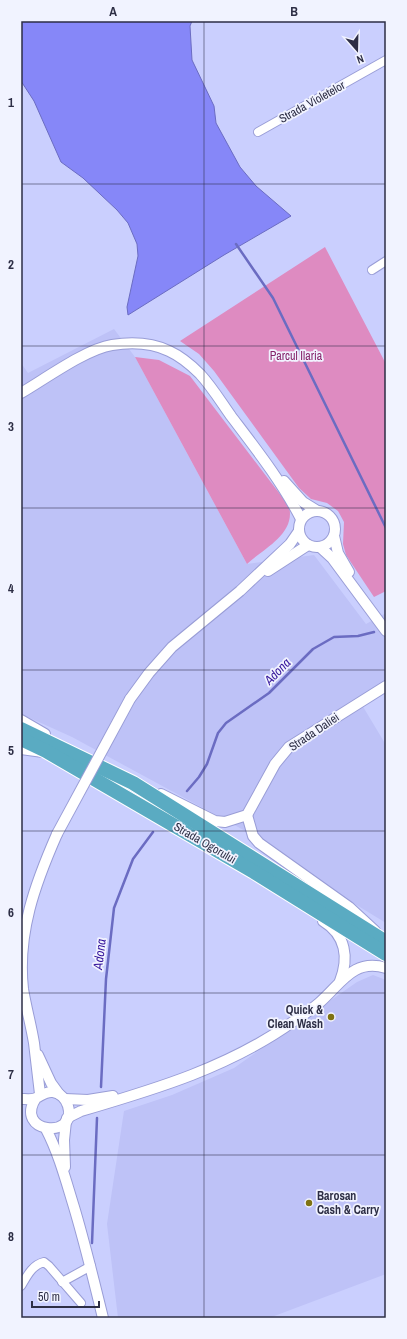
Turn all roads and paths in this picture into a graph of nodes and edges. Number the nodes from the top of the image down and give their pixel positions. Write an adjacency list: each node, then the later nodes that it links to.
1 (386, 60): 2 (street, Strada Violetelor)
2 (258, 132)
3 (386, 262): 4 (street)
4 (372, 270)
5 (21, 393): 6 (street)
6 (255, 447): 7 (street); 8 (street)
7 (316, 510): 8 (street); 10 (street)
8 (301, 519): 9 (street)
9 (299, 531): 11 (street); 13 (street)
10 (334, 536): 12 (street); 14 (street)
11 (308, 545): 12 (street); 13 (street)
12 (320, 547): 14 (street)
13 (240, 591): 30 (street, bridge)
14 (366, 602): 15 (street)
15 (386, 631)
16 (386, 686): 24 (street, Strada Daliei)
17 (21, 720): 22 (street)
18 (21, 729): 22 (highway, Strada Ogorului)
19 (21, 739): 21 (highway, Strada Ogorului)
20 (21, 749): 21 (street)
21 (46, 752): 25 (highway, Strada Ogorului)
22 (86, 760): 23 (highway, Strada Ogorului)
23 (133, 783): 24 (street); 26 (highway, Strada Ogorului)
24 (247, 815): 26 (street)
25 (254, 872): 27 (highway, Strada Ogorului); 29 (street)
26 (384, 941)
27 (386, 954)
28 (386, 968): 29 (street)
29 (339, 983): 31 (street)
30 (34, 1044): 32 (street); 33 (street)
31 (129, 1095): 33 (street); 37 (street)
32 (38, 1096): 33 (street); 34 (street); 36 (street)
33 (62, 1096): 37 (street)
34 (21, 1099)
35 (21, 1109): 36 (street)
36 (31, 1114): 38 (street)
37 (66, 1120): 38 (street); 39 (street)
38 (46, 1129): 39 (street)
39 (66, 1179): 40 (street)
40 (91, 1266): 41 (street); 44 (street)
41 (62, 1282): 42 (street); 43 (street)
42 (21, 1286)
43 (81, 1303)
44 (103, 1318)

